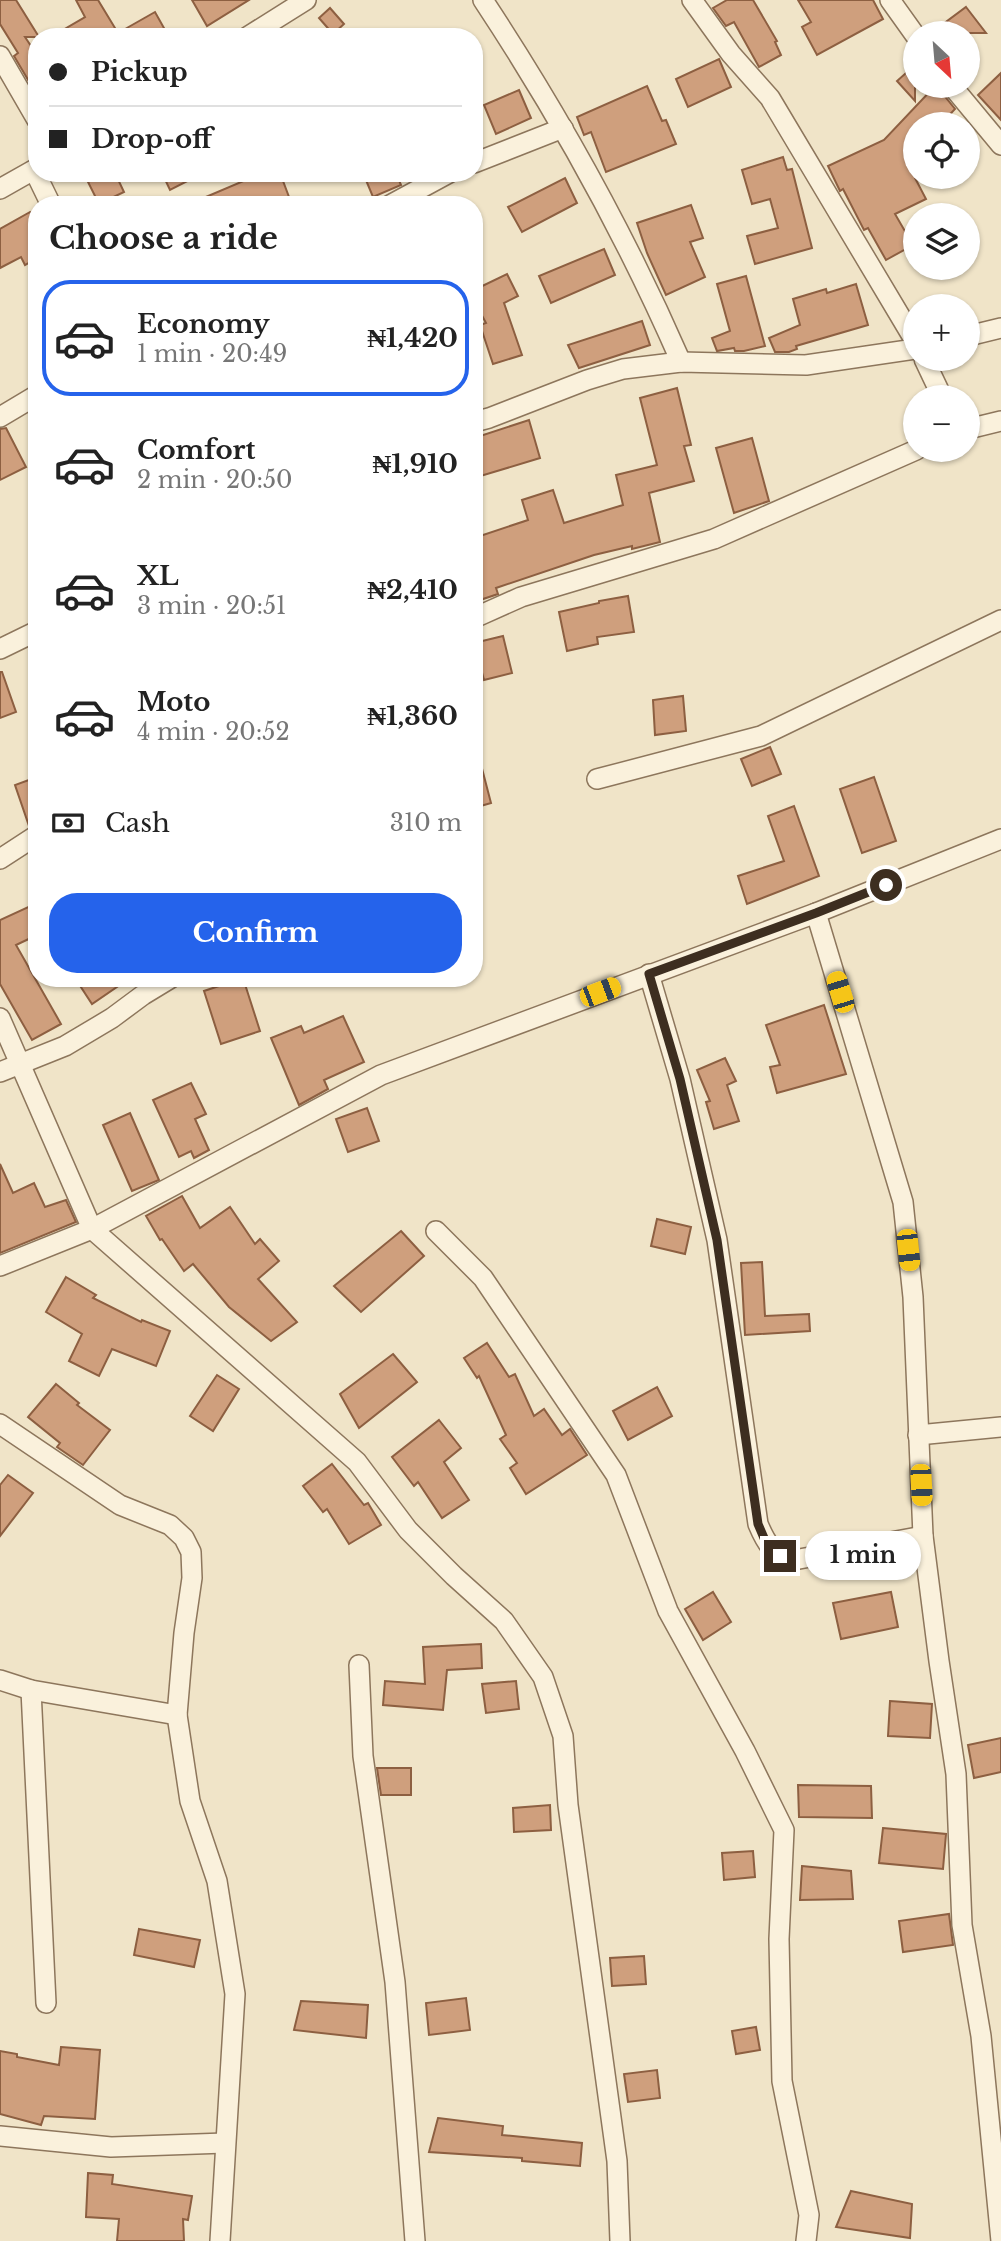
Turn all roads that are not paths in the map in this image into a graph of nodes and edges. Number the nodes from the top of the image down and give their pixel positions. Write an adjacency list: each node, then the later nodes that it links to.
1 (306, 0): 6 (street)
2 (483, 0): 10 (street)
3 (692, 0): 17 (street)
4 (890, 0): 5 (street)
5 (905, 21)
6 (261, 28)
7 (0, 56): 9 (street)
8 (962, 98): 11 (street)
9 (28, 104)
10 (563, 128): 12 (street); 21 (street)
11 (1001, 145)
12 (483, 159)
13 (28, 173): 15 (street)
14 (432, 182): 16 (street)
15 (0, 189)
16 (407, 196)
17 (903, 321)
18 (1001, 328): 19 (street)
19 (980, 333)
20 (903, 351): 21 (street)
21 (681, 362): 24 (street)
22 (28, 400): 23 (street)
23 (0, 417)
24 (483, 420)
25 (1001, 421): 26 (street)
26 (980, 426)
27 (903, 456): 28 (street)
28 (483, 614)
29 (1001, 620): 32 (street)
30 (28, 635): 31 (street)
31 (0, 649)
32 (597, 779)
33 (1001, 839): 36 (street)
34 (28, 841): 35 (street)
35 (0, 859)
36 (816, 913): 37 (street); 47 (street)
37 (649, 974): 42 (street); 48 (street)
38 (156, 987): 40 (street)
39 (0, 1018): 40 (street)
40 (20, 1063): 41 (street); 42 (street)
41 (0, 1072)
42 (92, 1229): 44 (street); 58 (street)
43 (436, 1231): 59 (street)
44 (0, 1266)
45 (0, 1424): 52 (street)
46 (1001, 1427): 47 (street)
47 (918, 1435): 48 (street)
48 (923, 1536): 60 (street)
49 (359, 1665): 57 (street)
50 (0, 1680): 51 (street)
51 (31, 1690): 52 (street); 53 (street)
52 (177, 1715): 55 (street)
53 (46, 2003)
54 (0, 2136): 55 (street)
55 (225, 2143): 56 (street)
56 (220, 2241)
57 (415, 2241)
58 (620, 2241)
59 (806, 2241)
60 (1001, 2241)

